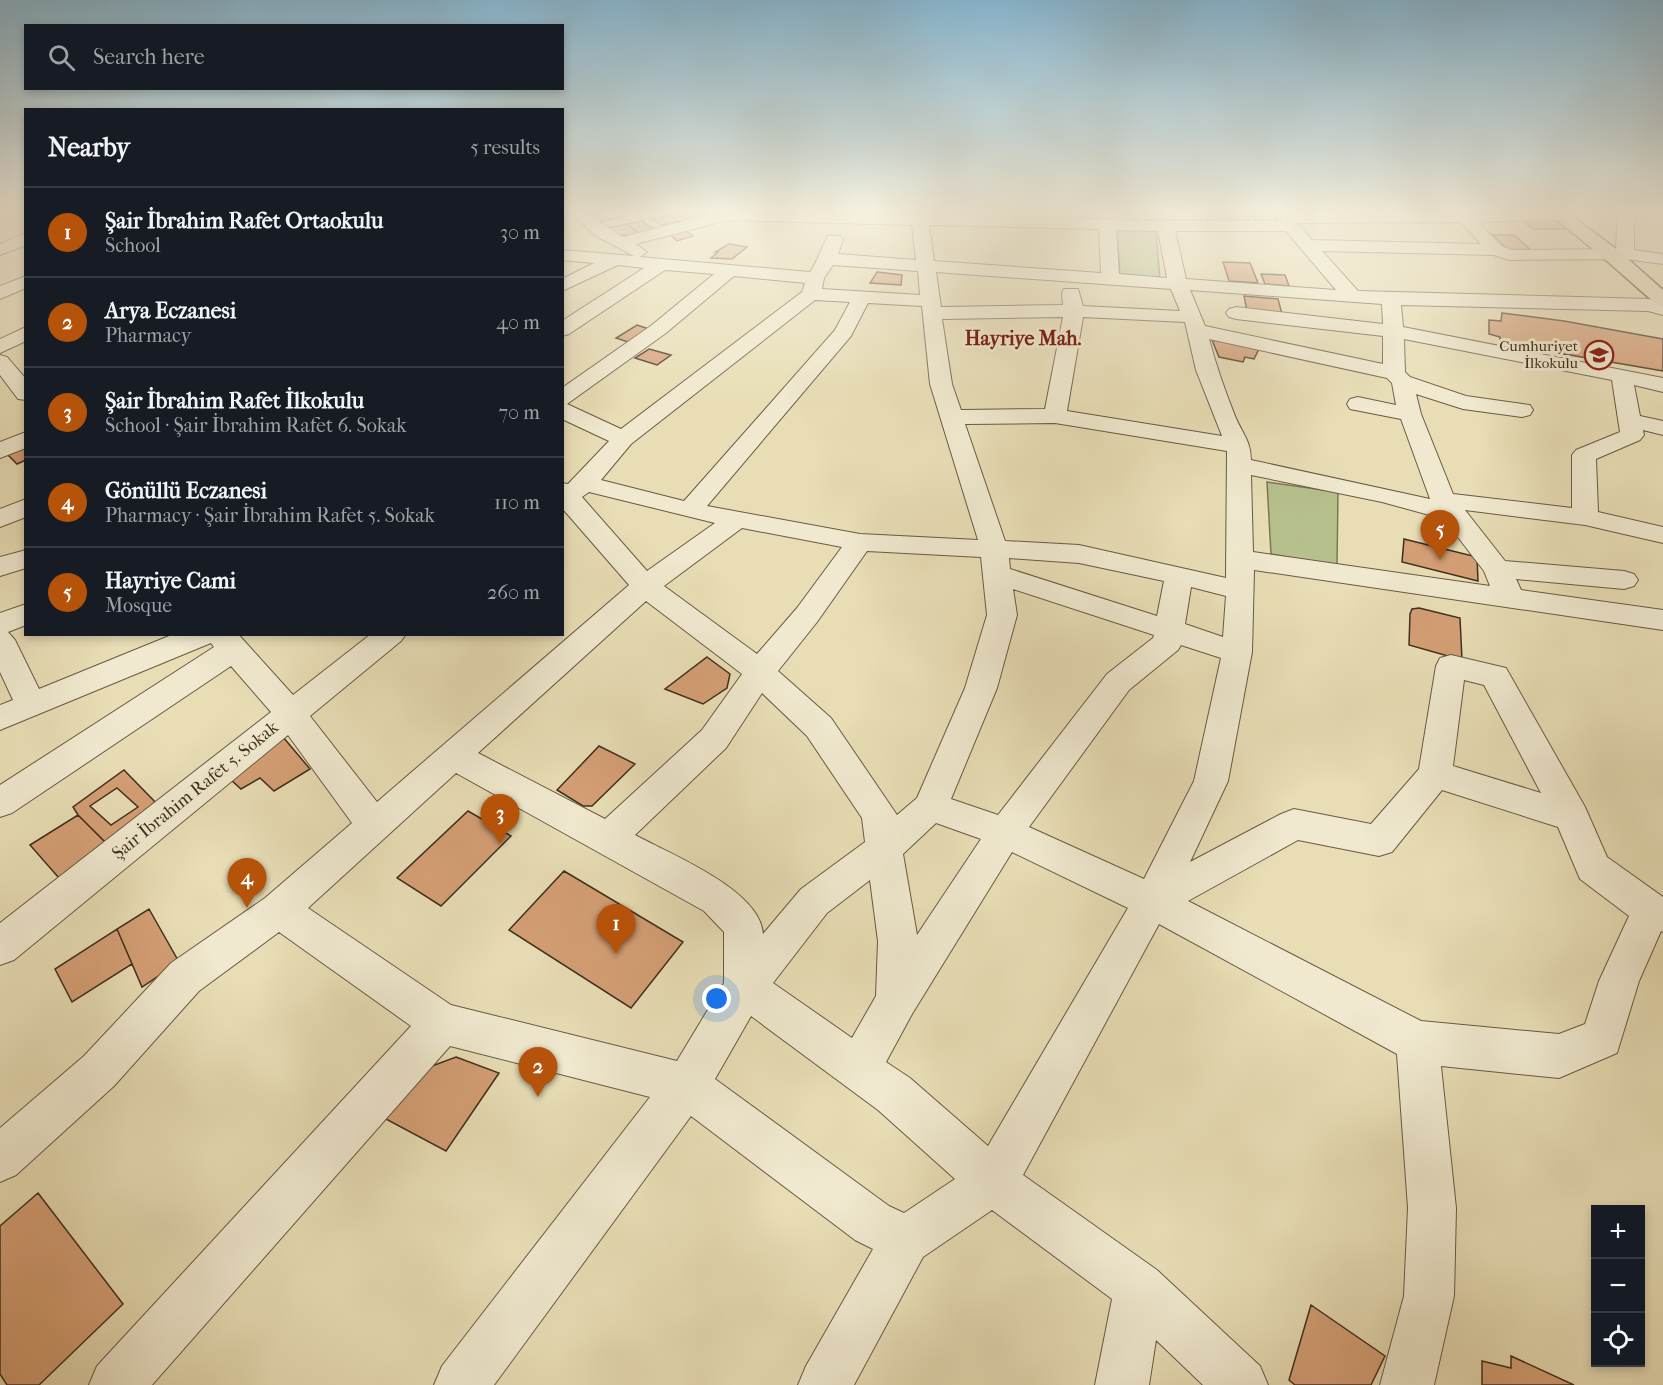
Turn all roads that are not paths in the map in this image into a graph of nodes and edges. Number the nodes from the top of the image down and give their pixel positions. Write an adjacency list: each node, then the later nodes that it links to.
1 (1068, 277): 22 (street)
2 (639, 278): 25 (street)
3 (721, 278): 34 (street)
4 (773, 278): 14 (street)
5 (818, 278): 14 (street)
6 (927, 278): 20 (street)
7 (1077, 278): 11 (street)
8 (1177, 278): 13 (street)
9 (1336, 278): 17 (street)
10 (1642, 278): 16 (main road)
11 (1110, 280): 13 (street)
12 (24, 281): 15 (street)
13 (1178, 284): 17 (street); 24 (street)
14 (813, 286): 18 (street); 43 (street)
15 (0, 293)
16 (1659, 294)
17 (1352, 296): 19 (street)
18 (862, 297): 20 (street); 50 (street)
19 (1390, 299): 21 (street); 26 (street)
20 (931, 307): 22 (street); 40 (street)
21 (1663, 309)
22 (1074, 311): 24 (street); 39 (street)
23 (1236, 313): 26 (street)
24 (1194, 324): 31 (street); 46 (street)
25 (564, 329)
26 (1393, 331): 30 (street); 31 (street)
27 (24, 334): 28 (street)
28 (0, 346)
29 (0, 361): 33 (street)
30 (1623, 376): 32 (street); 41 (street)
31 (1398, 377): 36 (street); 38 (street)
32 (1663, 385)
33 (21, 395)
34 (564, 398)
35 (1358, 404): 38 (street)
36 (1522, 410)
37 (564, 411): 43 (street)
38 (1410, 414): 48 (street)
39 (1055, 416): 40 (street); 46 (street)
40 (951, 417): 58 (street)
41 (1628, 420): 42 (street); 51 (street)
42 (1663, 428)
43 (623, 439): 47 (street)
44 (24, 440): 45 (street)
45 (0, 451)
46 (1239, 456): 48 (street); 56 (street)
47 (570, 493): 50 (street); 63 (street)
48 (1448, 507): 51 (street); 60 (street)
49 (24, 508): 52 (street)
50 (690, 510): 53 (street)
51 (1585, 517): 54 (street)
52 (0, 519)
53 (737, 519): 55 (street); 63 (street)
54 (1663, 535)
55 (860, 542): 58 (street); 75 (street)
56 (1240, 558): 64 (street); 65 (street)
57 (24, 559): 59 (street)
58 (996, 562): 61 (street); 69 (street); 82 (street)
59 (0, 567)
60 (1497, 569): 62 (street); 65 (street)
61 (1179, 575): 64 (street); 69 (street)
62 (1624, 580)
63 (645, 586): 75 (street); 79 (street)
64 (1240, 591): 74 (street)
65 (1510, 598): 67 (street)
66 (24, 615): 68 (street)
67 (1663, 620)
68 (0, 624)
69 (1169, 632): 74 (street); 85 (street)
70 (199, 636): 76 (street)
71 (388, 636): 77 (street, Şair İbrahim Rafet 5. Sokak)
72 (0, 640): 76 (street)
73 (226, 642): 77 (street); 81 (street)
74 (1237, 651): 88 (street)
75 (760, 672): 86 (street); 87 (street)
76 (31, 704): 78 (street)
77 (290, 713): 84 (street); 91 (street, Şair İbrahim Rafet 5. Sokak)
78 (0, 718)
79 (454, 756): 84 (street); 86 (street)
80 (1435, 774): 83 (street); 83 (street); 88 (street)
81 (0, 803)
82 (930, 807): 85 (street); 87 (street)
83 (1572, 817): 90 (street)
84 (375, 827): 89 (street)
85 (1005, 832): 88 (street); 93 (street)
86 (608, 838): 92 (street)
87 (884, 849): 92 (street); 93 (street)
88 (1152, 901): 95 (street); 99 (street)
89 (279, 910): 94 (street); 98 (street)
90 (1657, 913): 95 (street)
91 (0, 947)
92 (745, 987): 96 (street); 97 (street)
93 (897, 1000): 96 (street)
94 (442, 1023): 97 (street); 102 (street)
95 (1417, 1042): 107 (street)
96 (859, 1068): 99 (street)
97 (687, 1085): 100 (street); 103 (street)
98 (0, 1160)
99 (993, 1182): 100 (street); 101 (street)
100 (906, 1240): 104 (street)
101 (1139, 1288): 105 (street); 106 (street)
102 (116, 1385)
103 (461, 1385)
104 (825, 1385)
105 (1122, 1385)
106 (1241, 1385)
107 (1407, 1385)

